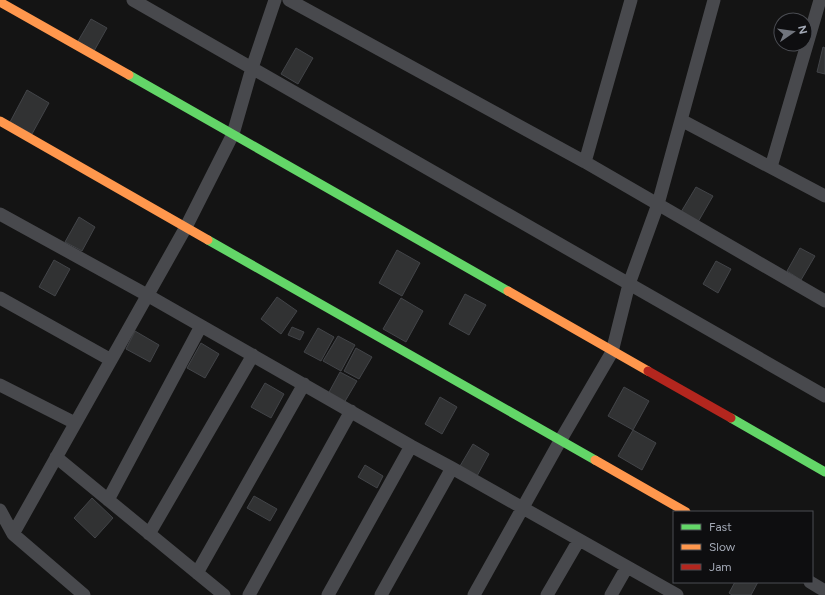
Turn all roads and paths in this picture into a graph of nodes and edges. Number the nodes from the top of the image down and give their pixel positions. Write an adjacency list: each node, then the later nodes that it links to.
1 (4, 0): 8 (street)
2 (133, 0): 9 (street)
3 (275, 0): 9 (street)
4 (289, 0): 13 (street)
5 (631, 0): 13 (street)
6 (714, 0): 10 (street)
7 (820, 0): 14 (street)
8 (0, 2): 12 (street)
9 (252, 68): 12 (street); 19 (street)
10 (681, 120): 14 (street); 16 (street)
11 (0, 122): 18 (street)
12 (233, 134): 18 (street); 24 (street)
13 (585, 162): 16 (street)
14 (771, 167): 15 (street)
15 (825, 196)
16 (658, 204): 19 (street); 22 (street)
17 (0, 214): 20 (street)
18 (186, 227): 20 (street); 32 (street)
19 (629, 284): 24 (street); 29 (street)
20 (147, 295): 23 (street); 26 (street)
21 (0, 298): 26 (street)
22 (825, 301)
23 (201, 326): 25 (street); 37 (street)
24 (612, 352): 32 (street); 36 (street)
25 (253, 355): 28 (street); 42 (street)
26 (111, 360): 31 (street)
27 (0, 384): 31 (street)
28 (304, 384): 30 (street); 45 (street)
29 (825, 396)
30 (352, 411): 33 (street); 50 (street)
31 (75, 423): 34 (street)
32 (560, 441): 38 (street); 40 (street)
33 (411, 446): 35 (street); 51 (street)
34 (56, 457): 37 (street); 41 (street)
35 (452, 468): 38 (street); 52 (street)
36 (825, 472)
37 (108, 500): 42 (street)
38 (523, 508): 43 (street); 53 (street)
39 (0, 510): 41 (street)
40 (684, 511)
41 (13, 534): 48 (street)
42 (149, 534): 45 (street)
43 (579, 540): 44 (street); 54 (street)
44 (627, 567): 55 (street); 56 (street)
45 (197, 573): 49 (street)
46 (812, 583): 47 (street)
47 (825, 590)
48 (84, 595)
49 (224, 595)
50 (249, 595)
51 (328, 595)
52 (381, 595)
53 (474, 595)
54 (547, 595)
55 (611, 595)
56 (676, 595)

